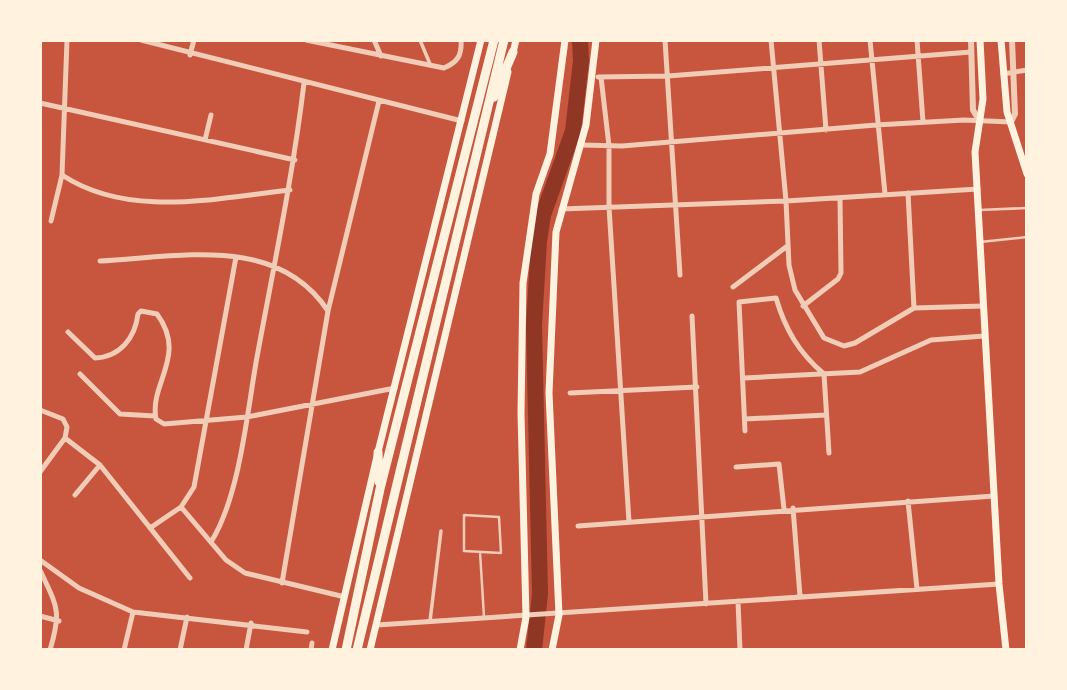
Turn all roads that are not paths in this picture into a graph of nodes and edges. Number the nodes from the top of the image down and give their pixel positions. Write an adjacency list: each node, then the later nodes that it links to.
1 (67, 40): 40 (street)
2 (141, 40): 25 (street)
3 (194, 40): 25 (street)
4 (306, 40): 27 (street)
5 (374, 40): 27 (street)
6 (420, 40): 30 (street)
7 (461, 40): 30 (street)
8 (481, 40): 42 (main road)
9 (494, 40): 105 (highway)
10 (504, 40): 47 (highway)
11 (516, 40): 23 (main road)
12 (565, 40): 134 (main road)
13 (596, 40): 36 (main road)
14 (665, 40): 35 (street)
15 (771, 40): 31 (street)
16 (819, 40): 29 (street)
17 (870, 40): 28 (street)
18 (917, 40): 26 (street)
19 (971, 40): 24 (street)
20 (980, 40): 44 (main road)
21 (1001, 40): 34 (main road)
22 (1012, 40): 33 (street)
23 (513, 52): 47 (highway); 138 (main road)
24 (971, 52): 26 (street); 44 (street)
25 (190, 55): 37 (street)
26 (918, 55): 28 (street); 43 (street)
27 (381, 56): 30 (street)
28 (871, 60): 29 (street); 46 (street)
29 (821, 64): 31 (street); 48 (street)
30 (430, 65)
31 (773, 67): 35 (street); 49 (street)
32 (1027, 70): 33 (street)
33 (1013, 72): 34 (street); 45 (street)
34 (1003, 74): 45 (main road)
35 (668, 76): 36 (street); 51 (street)
36 (597, 77): 52 (main road); 53 (street)
37 (304, 83): 38 (street); 54 (street)
38 (379, 101): 42 (street); 80 (street)
39 (40, 103): 40 (street)
40 (66, 108): 50 (street); 56 (street)
41 (211, 115): 50 (street)
42 (462, 121): 87 (main road)
43 (923, 122): 44 (street); 46 (street)
44 (980, 122): 45 (street); 57 (main road)
45 (1011, 122): 55 (main road)
46 (876, 125): 48 (street); 60 (street)
47 (481, 128): 146 (highway)
48 (826, 130): 49 (street)
49 (781, 134): 51 (street); 62 (street)
50 (205, 140): 54 (street)
51 (673, 142): 53 (street); 63 (street)
52 (582, 145): 53 (street); 66 (main road)
53 (609, 146): 64 (street)
54 (295, 160): 58 (street)
55 (1027, 174)
56 (62, 175): 58 (street); 68 (street)
57 (978, 189): 59 (street); 67 (main road)
58 (290, 190): 74 (street)
59 (908, 193): 60 (street); 79 (street)
60 (885, 194): 61 (street)
61 (840, 198): 62 (street); 77 (street)
62 (786, 201): 63 (street); 71 (street)
63 (676, 203): 64 (street); 75 (street)
64 (609, 207): 66 (street); 89 (street)
65 (1027, 208): 67 (lane)
66 (561, 209): 131 (main road)
67 (979, 210): 70 (main road)
68 (51, 221)
69 (1027, 237): 70 (lane)
70 (980, 242): 78 (main road)
71 (787, 247): 76 (street); 77 (street)
72 (236, 257): 73 (street); 74 (street); 97 (street)
73 (100, 261)
74 (275, 264): 80 (street); 95 (street)
75 (680, 275)
76 (733, 287)
77 (803, 306): 79 (street)
78 (983, 306): 79 (street); 83 (main road)
79 (914, 308)
80 (328, 312): 91 (street)
81 (692, 316): 88 (street)
82 (68, 332): 94 (street)
83 (985, 336): 85 (street); 107 (main road)
84 (79, 374): 94 (street)
85 (824, 374): 86 (street); 86 (street); 93 (street)
86 (744, 378): 96 (street)
87 (395, 387): 91 (street); 100 (main road)
88 (697, 387): 89 (street); 112 (street)
89 (622, 390): 90 (street); 113 (street)
90 (570, 393)
91 (313, 403): 95 (street); 122 (street)
92 (40, 410): 99 (street)
93 (826, 415): 96 (street); 101 (street)
94 (155, 416): 97 (street)
95 (247, 416): 97 (street); 117 (street)
96 (745, 419): 98 (street)
97 (207, 420): 109 (street)
98 (745, 431)
99 (65, 438): 102 (street); 104 (street)
100 (378, 452): 105 (highway); 126 (main road)
101 (829, 453)
102 (100, 465): 106 (street); 115 (street)
103 (736, 467): 111 (street)
104 (40, 472)
105 (380, 489): 145 (highway)
106 (75, 495)
107 (994, 496): 108 (street); 123 (main road)
108 (908, 501): 110 (street); 124 (street)
109 (181, 507): 115 (street); 117 (street)
110 (793, 508): 111 (street); 125 (street)
111 (784, 509): 112 (street)
112 (702, 515): 113 (street); 128 (street)
113 (629, 522): 114 (street)
114 (578, 526)
115 (150, 528): 121 (street)
116 (441, 531): 136 (street)
117 (211, 542): 122 (street)
118 (480, 552): 118 (lane); 133 (lane)
119 (40, 561): 129 (street)
120 (40, 570): 135 (street)
121 (190, 578)
122 (282, 583): 126 (street)
123 (999, 584): 124 (street); 151 (main road)
124 (916, 589): 125 (street)
125 (800, 596): 127 (street)
126 (345, 597): 144 (main road)
127 (738, 601): 128 (street); 150 (street)
128 (706, 604): 131 (street)
129 (133, 612): 132 (street); 141 (street)
130 (40, 615): 135 (street)
131 (559, 615): 134 (street); 149 (main road)
132 (187, 617): 137 (street); 142 (street)
133 (484, 617): 134 (street); 136 (street)
134 (527, 617): 148 (main road)
135 (59, 621): 140 (street)
136 (430, 621): 138 (street)
137 (251, 623): 139 (street); 143 (street)
138 (377, 625): 147 (main road)
139 (307, 632)
140 (50, 650)
141 (124, 650)
142 (180, 650)
143 (246, 650)
144 (332, 650)
145 (346, 650)
146 (357, 650)
147 (370, 650)
148 (520, 650)
149 (552, 650)
150 (740, 650)
151 (1006, 650)

